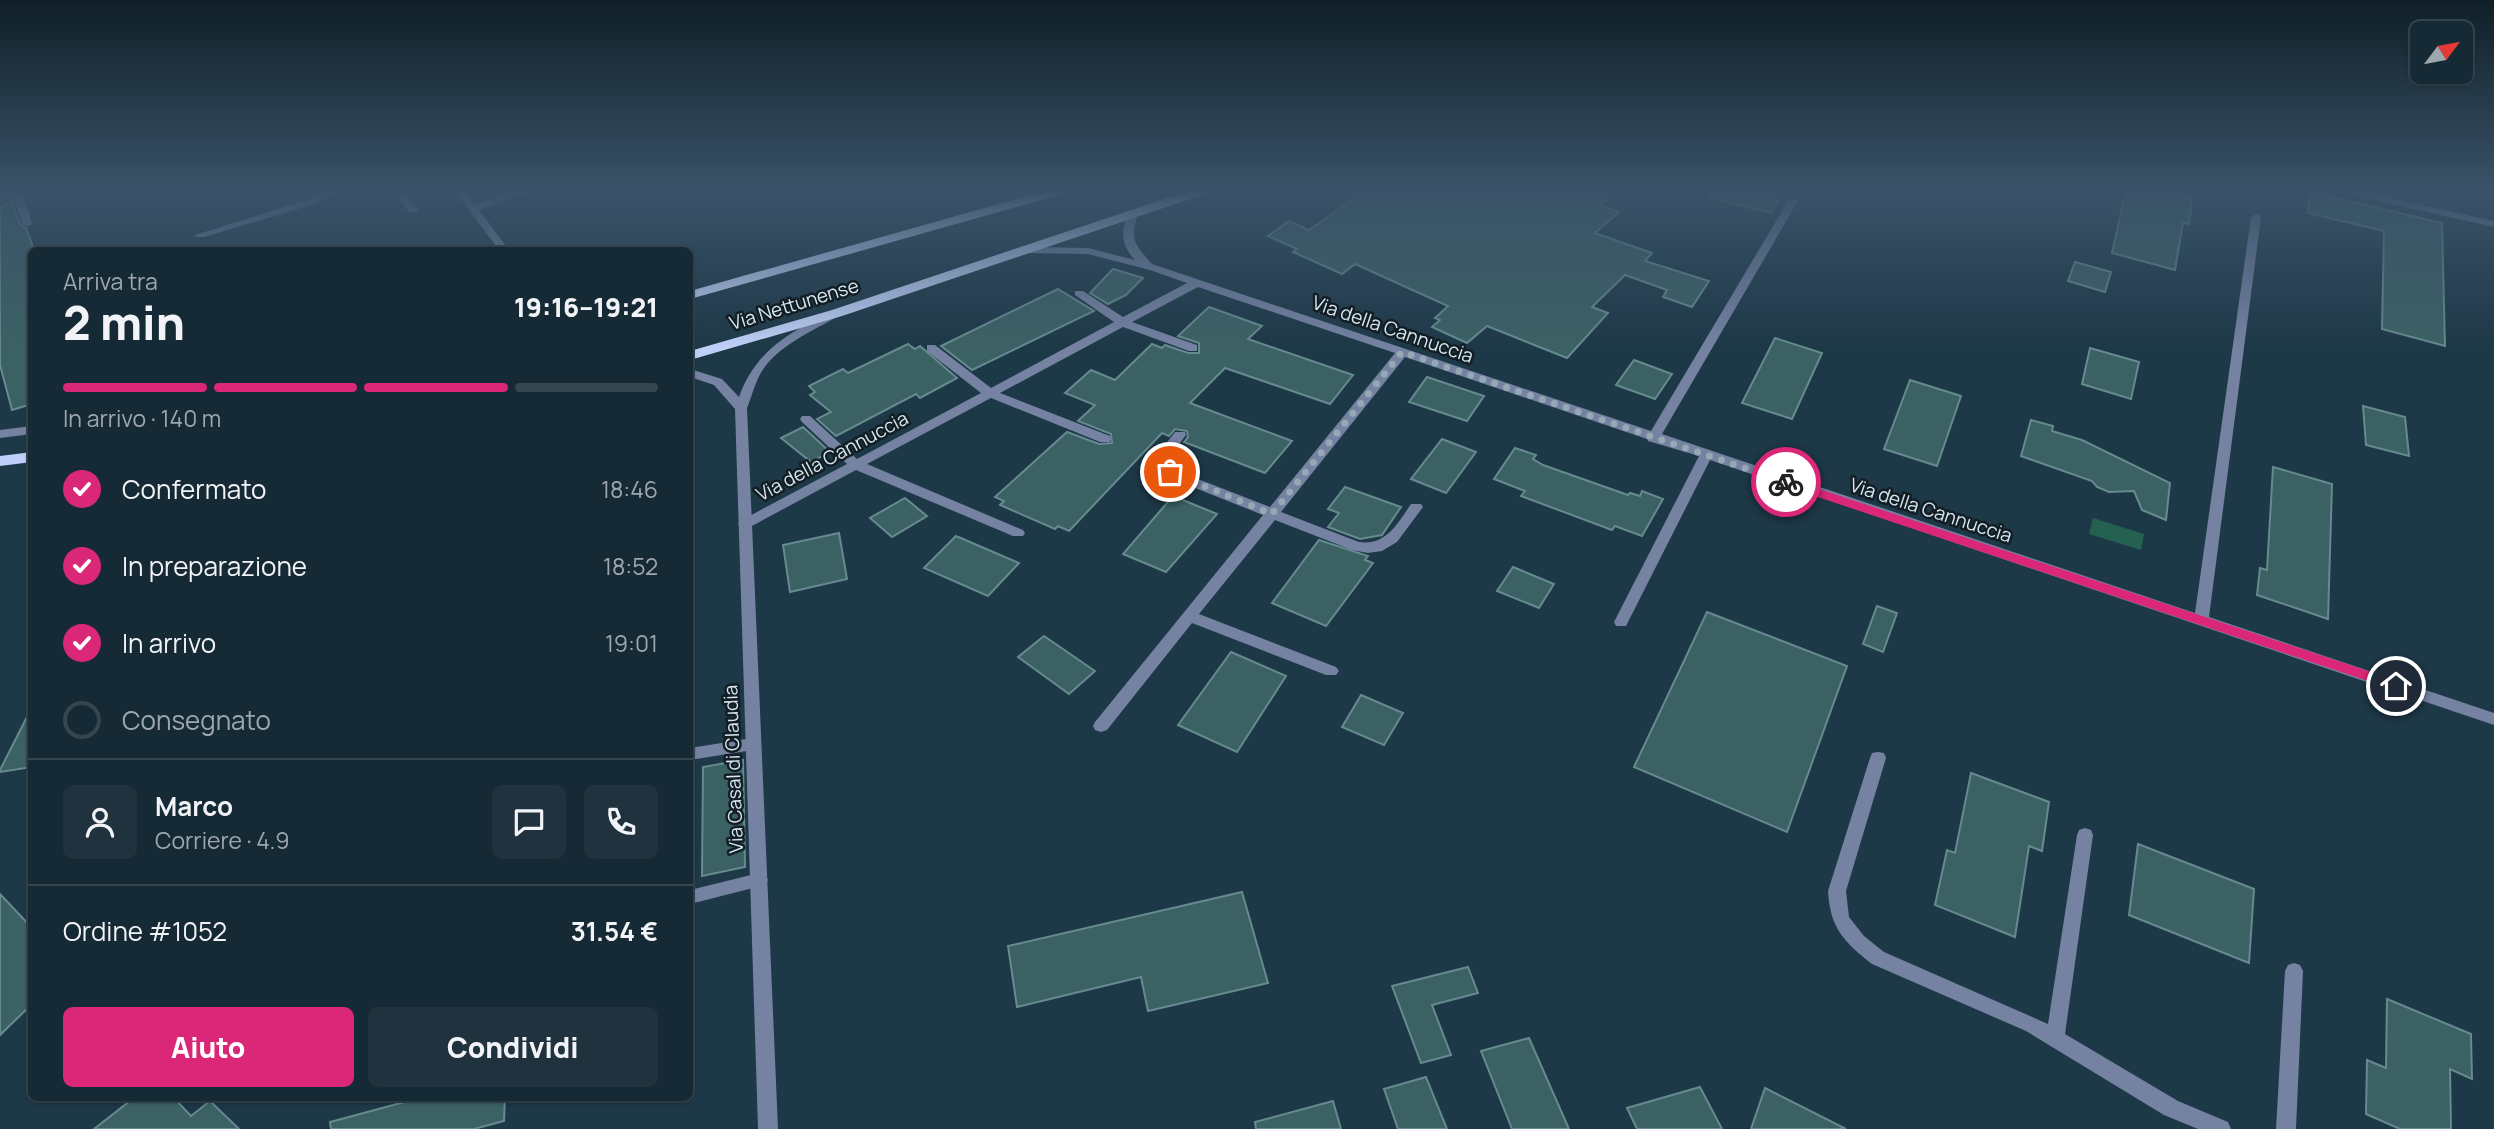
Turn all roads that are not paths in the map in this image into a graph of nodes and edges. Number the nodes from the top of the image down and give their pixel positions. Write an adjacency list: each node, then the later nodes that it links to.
1 (874, 243): 10 (main road, Via Nettunense)
2 (1049, 243): 6 (main road, Via Nettunense)
3 (1128, 243): 7 (street, Via della Cannuccia)
4 (1768, 243): 24 (street)
5 (2253, 243): 35 (street)
6 (1027, 250): 7 (street, Via della Cannuccia); 11 (main road, Via Nettunense)
7 (1154, 268): 8 (street, Via della Cannuccia)
8 (1196, 283): 12 (street, Via della Cannuccia); 15 (street, Via della Cannuccia)
9 (1079, 293): 12 (street)
10 (693, 294)
11 (836, 313): 16 (main road, Via Nettunense); 19 (street, Via Casal di Claudia)
12 (1122, 322): 14 (street); 18 (street, Via della Cannuccia)
13 (931, 348): 18 (street)
14 (1193, 348)
15 (1402, 352): 24 (street, Via della Cannuccia); 31 (street)
16 (693, 355)
17 (693, 374): 19 (street)
18 (990, 393): 25 (street); 29 (street, Via della Cannuccia)
19 (741, 408): 32 (street, Via Casal di Claudia)
20 (806, 419): 29 (street)
21 (28, 430): 22 (street)
22 (0, 434)
23 (1180, 435): 31 (street)
24 (1653, 438): 26 (street, Via della Cannuccia)
25 (1105, 439)
26 (1706, 456): 35 (street, Via della Cannuccia); 36 (street)
27 (28, 458): 28 (main road)
28 (0, 461)
29 (856, 465): 32 (street, Via della Cannuccia); 33 (street)
30 (1416, 508): 31 (street)
31 (1272, 514): 34 (street)
32 (745, 524): 40 (street, Via Casal di Claudia)
33 (1018, 533)
34 (1190, 616): 37 (street); 39 (street)
35 (2201, 621): 38 (street, Via della Cannuccia)
36 (1621, 622)
37 (1331, 671)
38 (2494, 719)
39 (1101, 726)
40 (753, 744): 41 (street); 44 (street, Via Casal di Claudia)
41 (693, 754)
42 (1878, 758): 47 (street)
43 (2085, 835): 47 (street)
44 (759, 880): 45 (street); 48 (street, Via Casal di Claudia)
45 (693, 896)
46 (2294, 971): 50 (street)
47 (2055, 1036): 49 (street)
48 (768, 1129)
49 (2221, 1129)
50 (2286, 1129)

